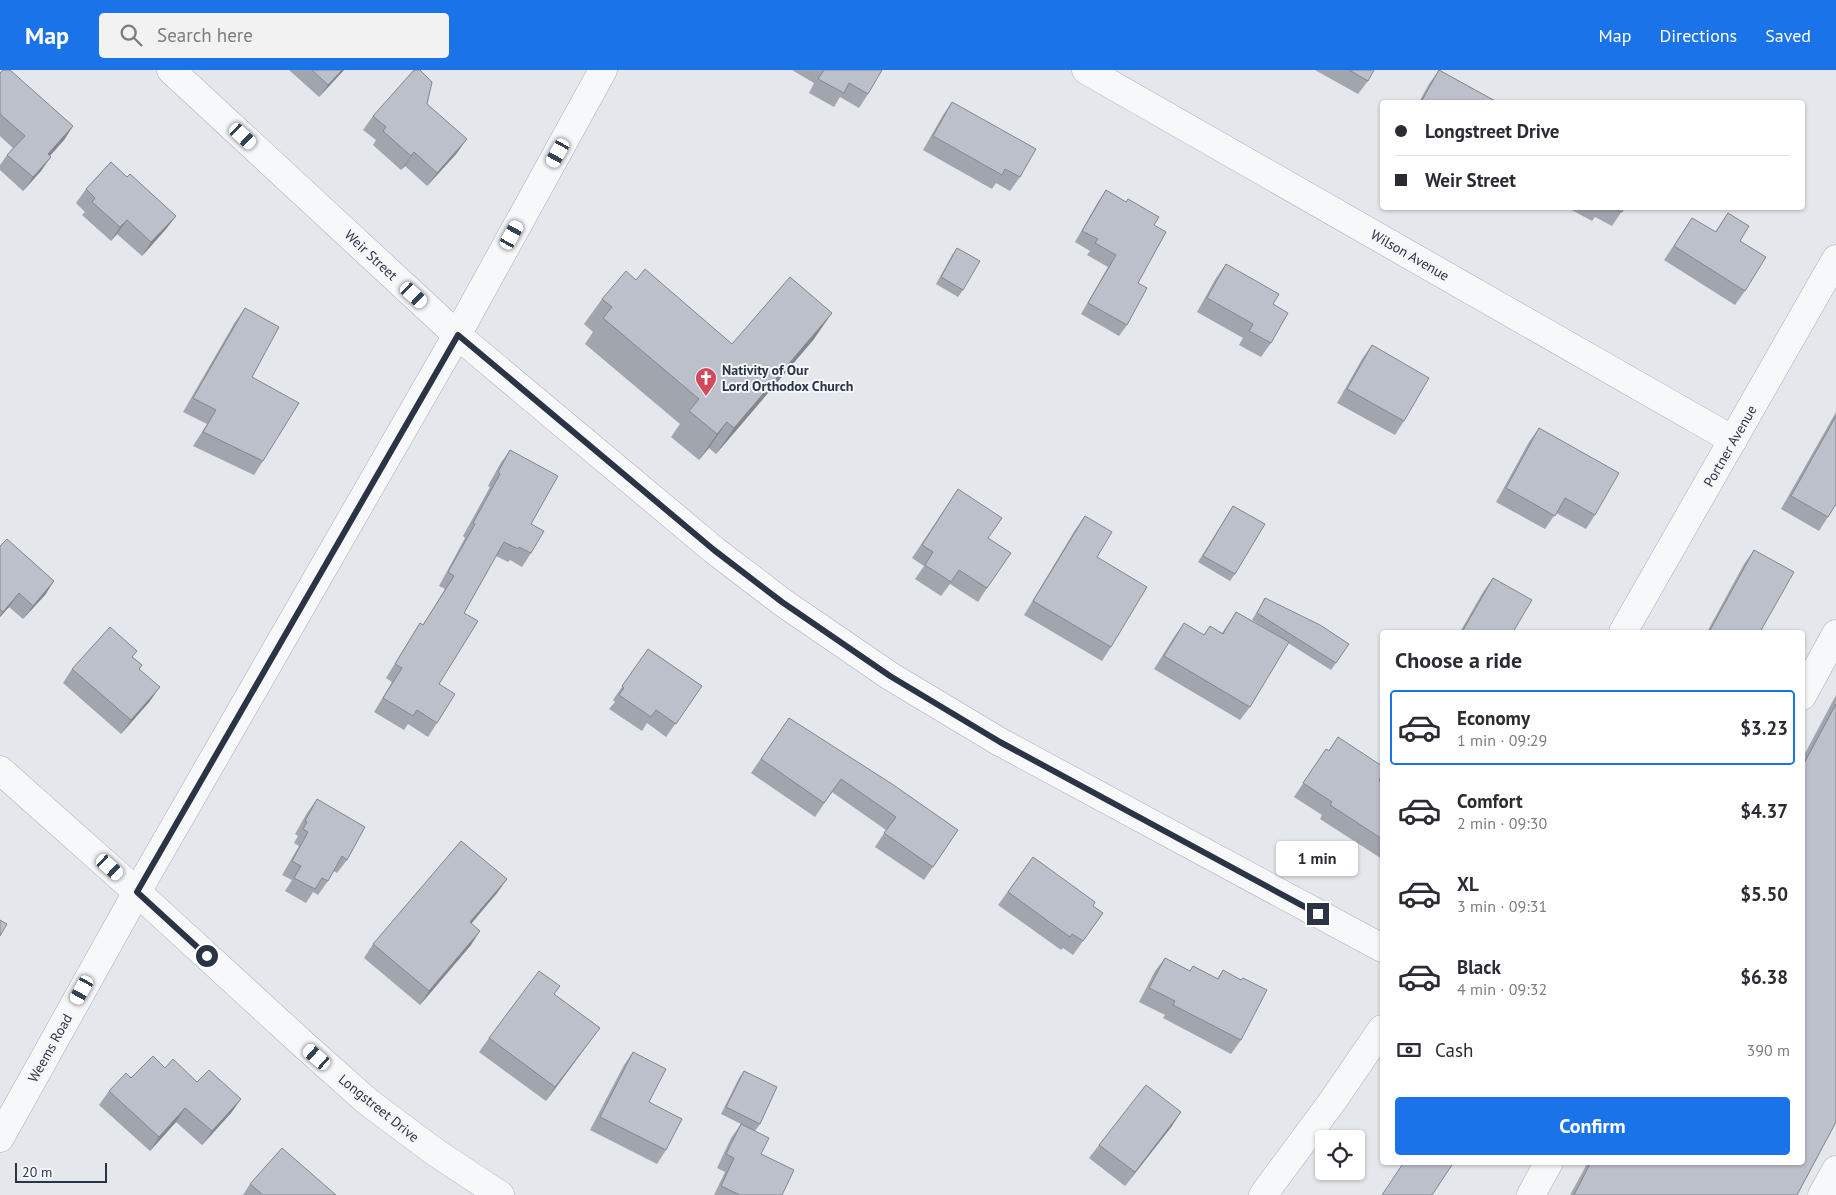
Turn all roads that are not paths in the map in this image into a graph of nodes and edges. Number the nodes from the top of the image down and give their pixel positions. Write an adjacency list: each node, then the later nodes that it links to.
1 (171, 70): 5 (street, Weir Street)
2 (603, 70): 5 (street, Weems Road)
3 (1086, 70): 6 (street, Wilson Avenue)
4 (1834, 265): 6 (street, Portner Avenue)
5 (458, 335): 11 (street, Weems Road); 12 (street, Weir Street)
6 (1733, 440): 7 (street, Portner Avenue)
7 (1624, 630)
8 (1836, 634): 9 (street)
9 (1805, 691)
10 (0, 770): 11 (street, Longstreet Drive)
11 (137, 892): 14 (street, Weems Road); 17 (street, Longstreet Drive)
12 (1380, 947)
13 (1380, 1032): 18 (street)
14 (0, 1138)
15 (1547, 1165): 19 (street)
16 (1836, 1170): 20 (street)
17 (500, 1195)
18 (1263, 1195)
19 (1531, 1195)
20 (1822, 1195)

